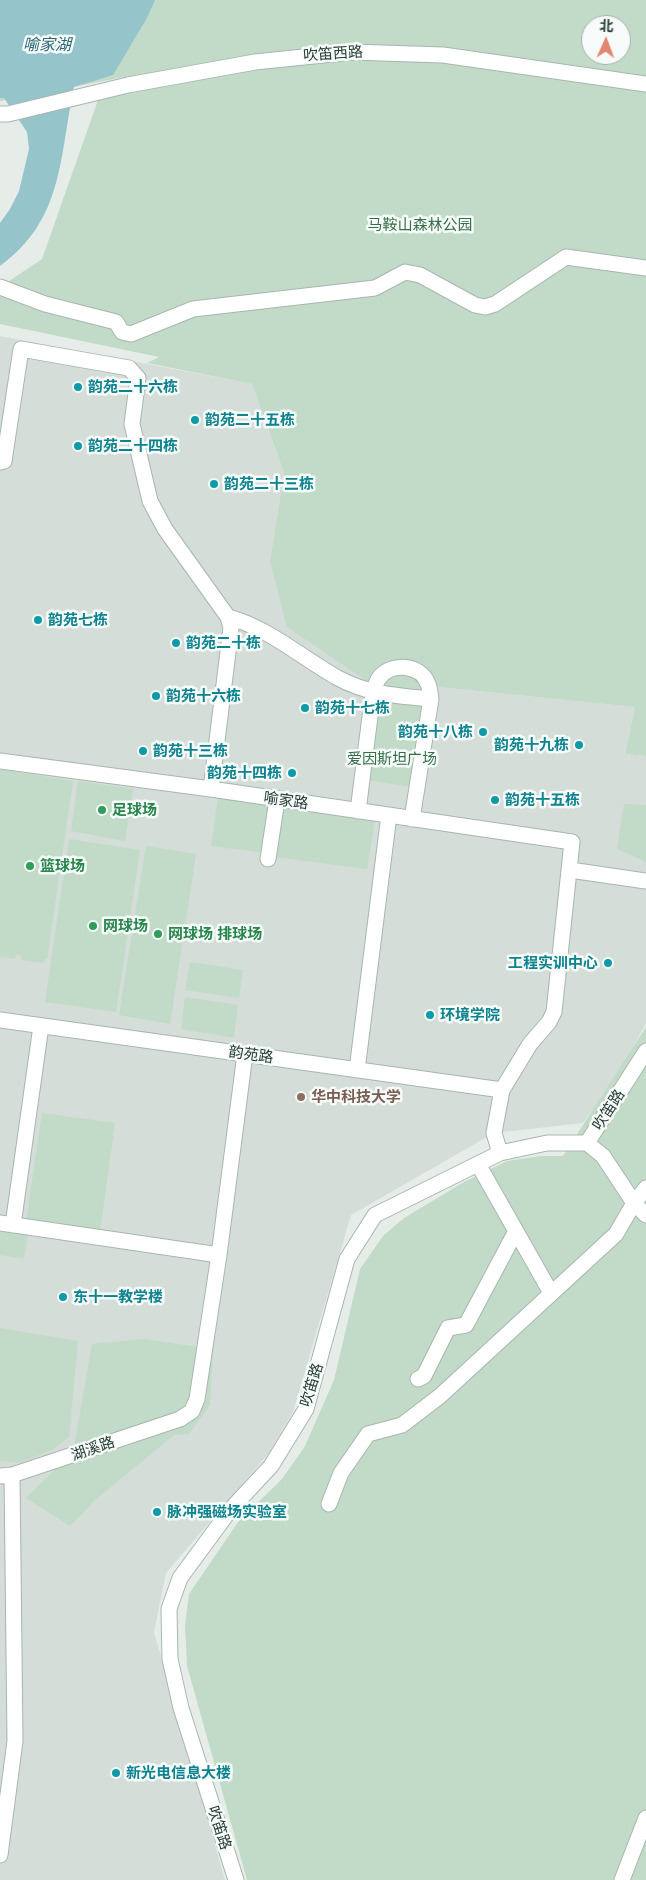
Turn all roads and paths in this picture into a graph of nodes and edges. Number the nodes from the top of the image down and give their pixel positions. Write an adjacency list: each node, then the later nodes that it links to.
1 (646, 84): 2 (street, 吹笛西路)
2 (4, 114)
3 (646, 268): 4 (street)
4 (0, 287)
5 (0, 462): 6 (street)
6 (228, 617): 7 (street); 10 (street)
7 (373, 693): 8 (street); 8 (street); 12 (street)
8 (431, 699): 14 (street)
9 (0, 762): 10 (street, 喻家路)
10 (211, 789): 11 (street, 喻家路)
11 (277, 800): 12 (street, 喻家路); 15 (street)
12 (358, 811): 13 (street, 喻家路)
13 (389, 816): 14 (street, 喻家路); 22 (street)
14 (412, 819): 16 (street, 喻家路)
15 (268, 859)
16 (570, 870): 17 (street); 23 (street)
17 (646, 881)
18 (0, 1020): 19 (street, 韵苑路)
19 (41, 1026): 21 (street, 韵苑路); 30 (street)
20 (646, 1050): 24 (street, 吹笛路)
21 (244, 1054): 22 (street, 韵苑路); 32 (street, 湖溪路)
22 (357, 1070): 23 (street, 韵苑路)
23 (502, 1090): 25 (street)
24 (587, 1143): 25 (street, 吹笛路); 28 (street)
25 (500, 1153): 26 (street, 吹笛路)
26 (478, 1164): 31 (street); 41 (street, 吹笛路)
27 (646, 1188): 28 (street)
28 (634, 1203): 29 (street); 33 (street)
29 (646, 1215)
30 (6, 1224): 32 (street)
31 (516, 1231): 33 (street); 34 (street)
32 (219, 1255): 35 (street, 湖溪路)
33 (552, 1293): 36 (street)
34 (418, 1378)
35 (6, 1475): 37 (street, 湖溪路)
36 (329, 1504)
37 (15, 1741): 38 (street); 40 (street, 湖溪路)
38 (0, 1749)
39 (646, 1818): 42 (street)
40 (0, 1855)
41 (236, 1880)
42 (622, 1880)

